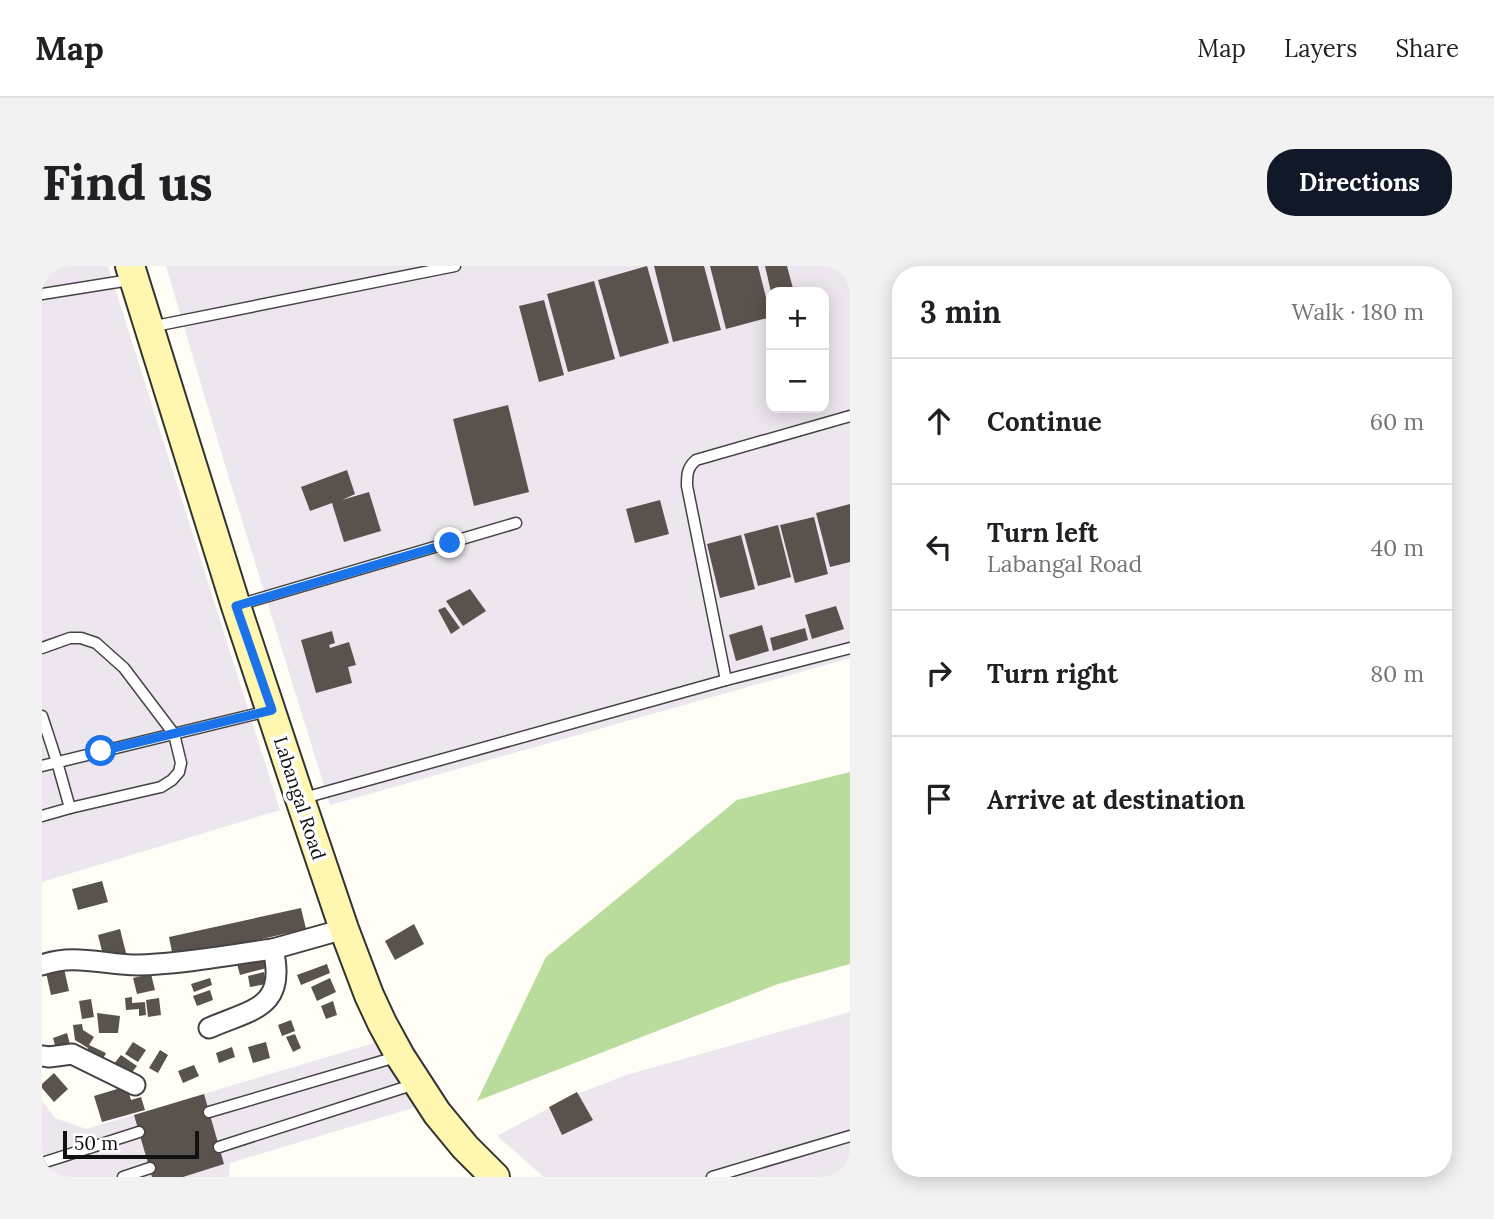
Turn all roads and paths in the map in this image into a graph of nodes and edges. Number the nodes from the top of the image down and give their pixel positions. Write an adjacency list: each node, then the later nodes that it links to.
1 (455, 266): 4 (lane)
2 (132, 273): 3 (lane); 4 (main road, Labangal Road)
3 (42, 294)
4 (149, 327): 7 (main road, Labangal Road)
5 (850, 416): 10 (lane)
6 (516, 523): 7 (lane)
7 (236, 606): 11 (main road, Labangal Road)
8 (42, 648): 13 (lane)
9 (850, 648): 10 (lane)
10 (726, 680): 16 (lane)
11 (272, 710): 13 (lane); 16 (main road, Labangal Road)
12 (42, 716): 14 (lane)
13 (174, 734): 14 (lane); 17 (lane)
14 (58, 762): 15 (lane); 17 (lane)
15 (42, 766)
16 (300, 799): 19 (main road, Labangal Road)
17 (70, 808): 18 (lane)
18 (42, 816)
19 (344, 929): 20 (street); 24 (main road, Labangal Road)
20 (273, 949): 21 (street); 22 (street)
21 (42, 965)
22 (209, 1028)
23 (42, 1056): 26 (street)
24 (400, 1056): 25 (main road, Labangal Road); 27 (lane)
25 (417, 1084): 30 (lane); 34 (main road, Labangal Road)
26 (135, 1085)
27 (209, 1112)
28 (139, 1132): 31 (lane)
29 (850, 1136): 35 (lane)
30 (219, 1147)
31 (42, 1163)
32 (149, 1168): 33 (lane)
33 (123, 1177)
34 (495, 1177)
35 (712, 1177)

